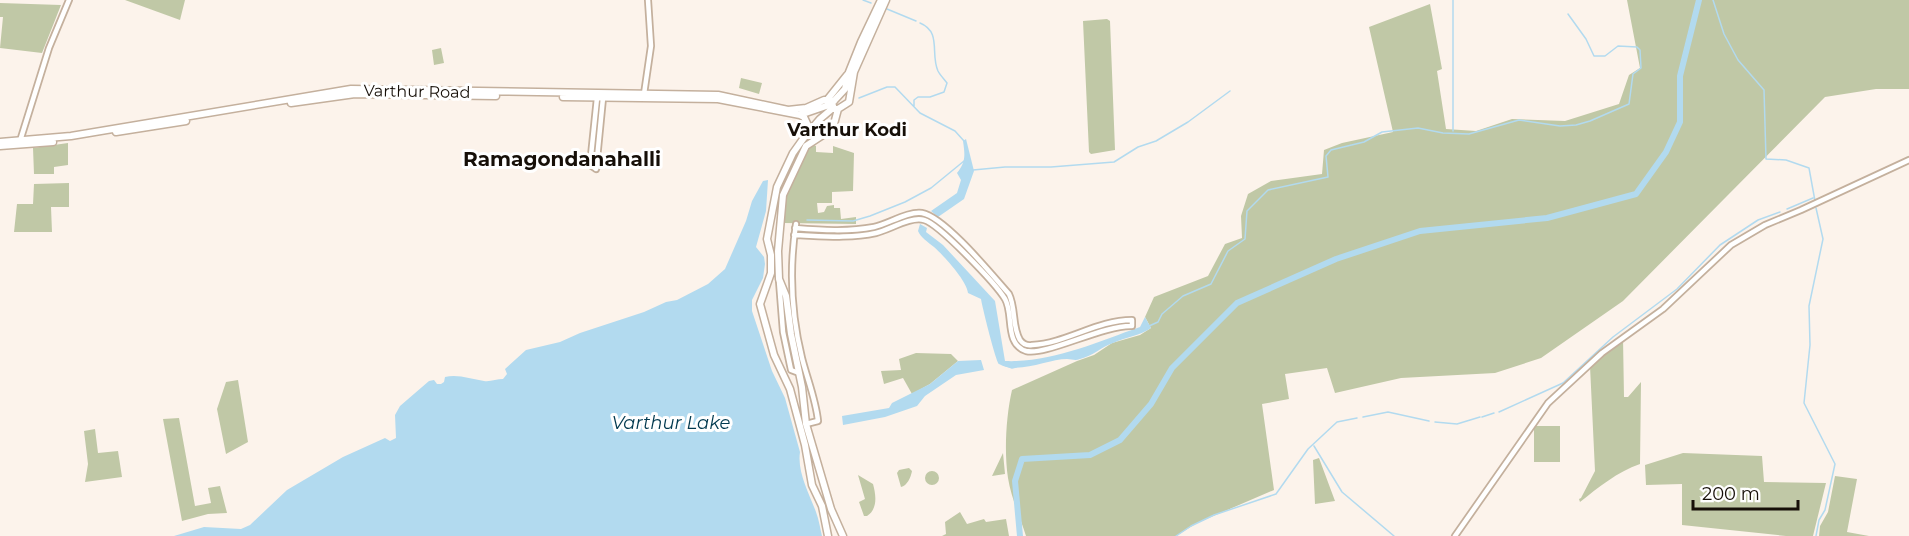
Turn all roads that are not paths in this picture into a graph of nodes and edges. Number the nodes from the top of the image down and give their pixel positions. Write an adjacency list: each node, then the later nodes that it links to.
1 (69, 0): 11 (street)
2 (648, 0): 5 (street)
3 (881, 0): 8 (main road)
4 (886, 0): 8 (main road)
5 (644, 94): 6 (main road, Varthur Road); 8 (main road, Varthur Road)
6 (543, 95): 7 (main road, Varthur Road); 11 (main road, Varthur Road); 12 (main road, Varthur Road)
7 (600, 98): 7 (street); 9 (main road, Varthur Road)
8 (834, 104): 9 (main road); 10 (main road); 13 (main road)
9 (800, 115): 10 (main road)
10 (810, 130): 13 (main road)
11 (20, 141): 12 (main road, Varthur Road)
12 (0, 144)
13 (803, 144): 17 (main road); 22 (main road)
14 (1909, 160): 24 (street)
15 (934, 222): 16 (street); 16 (street); 19 (street)
16 (852, 233): 18 (street)
17 (779, 279): 18 (main road); 20 (street)
18 (789, 296): 20 (main road); 21 (street)
19 (1132, 323)
20 (799, 373): 21 (main road)
21 (807, 424): 23 (main road)
22 (828, 536)
23 (843, 536)
24 (1455, 536)

